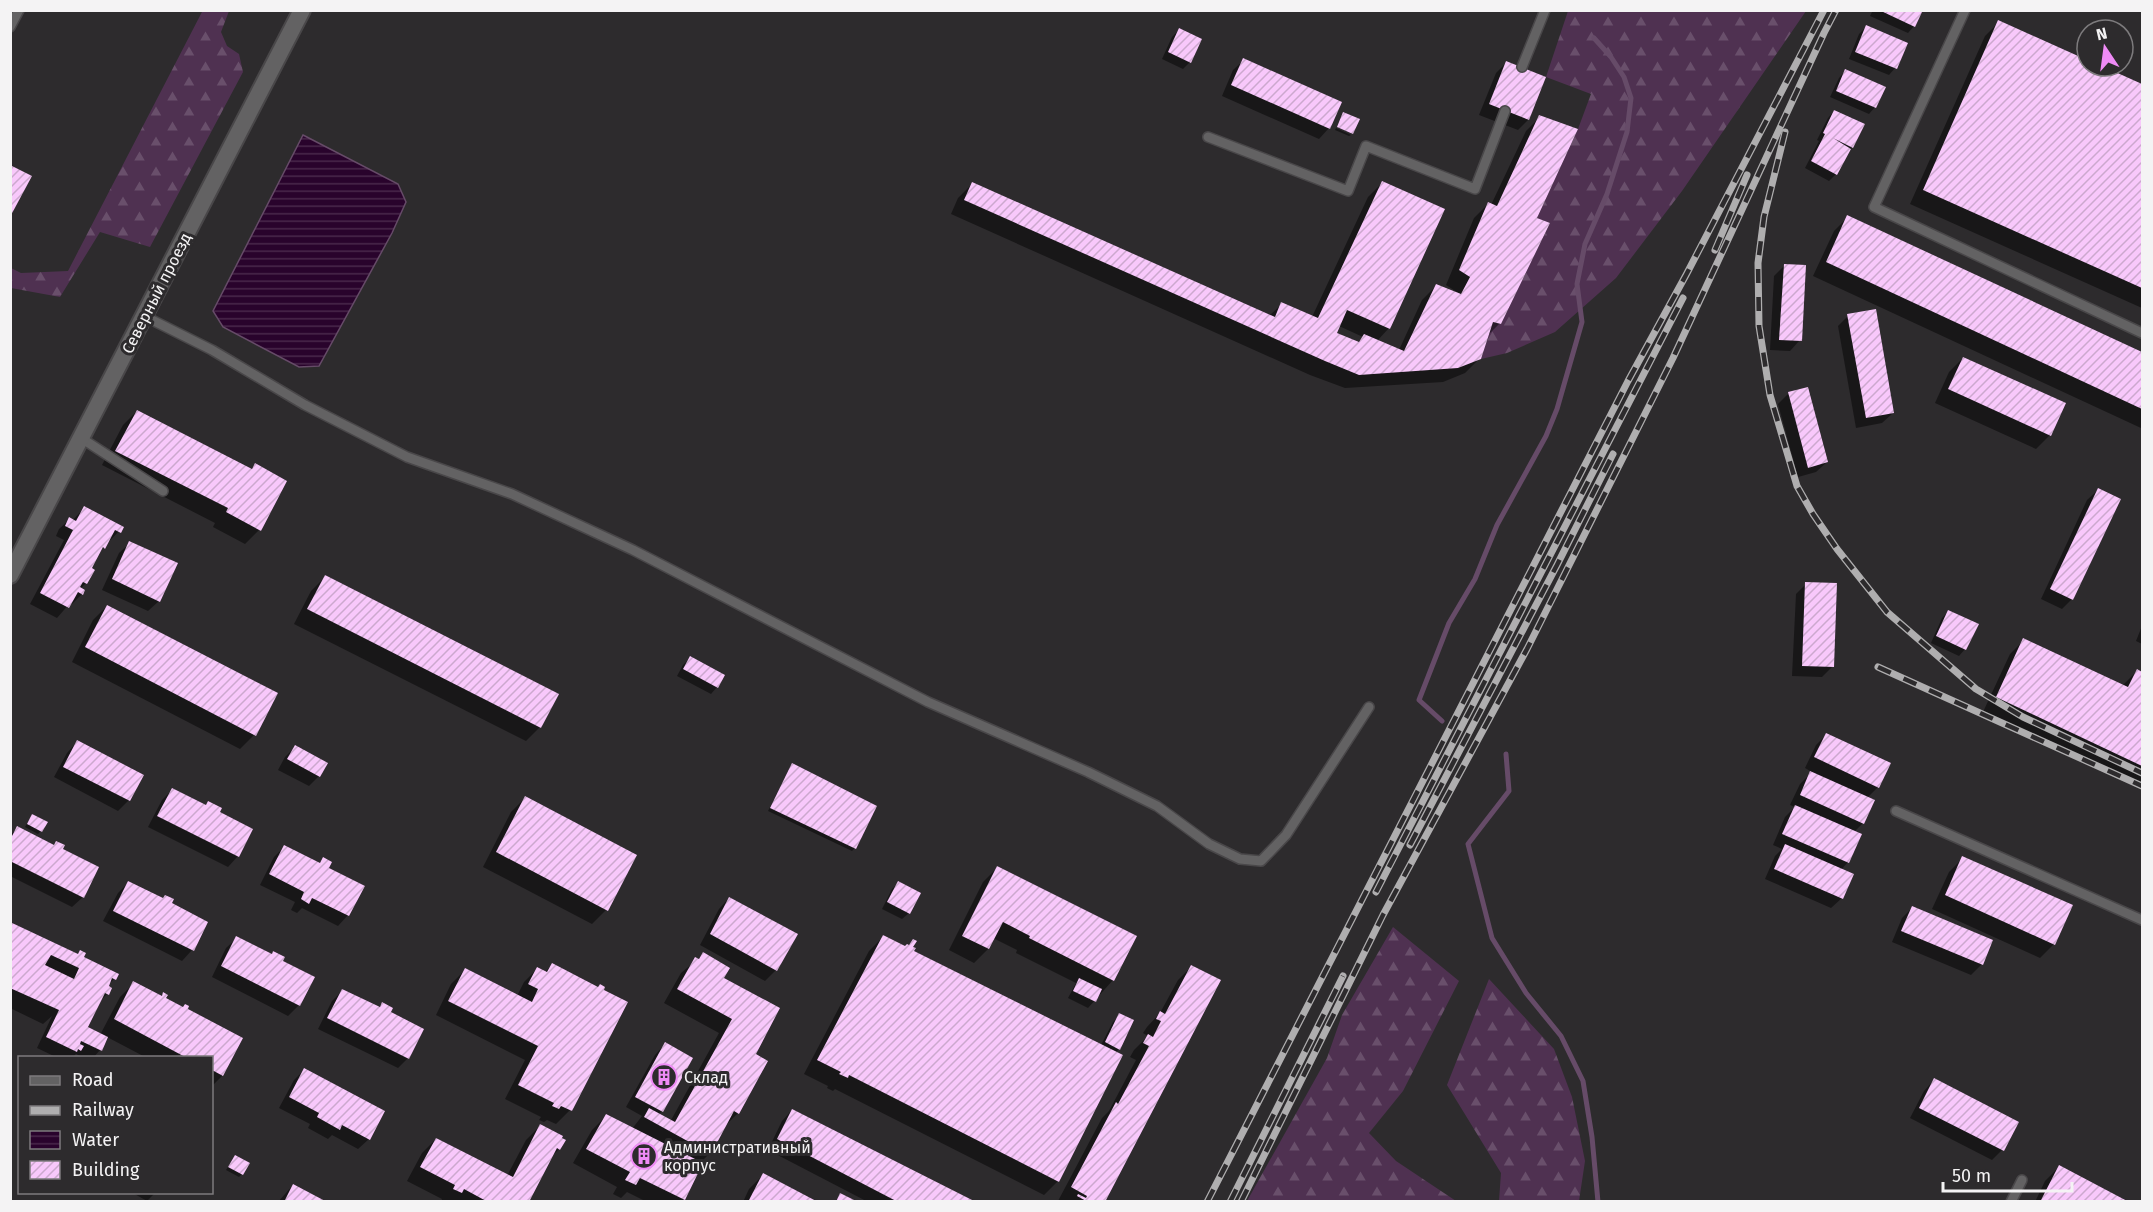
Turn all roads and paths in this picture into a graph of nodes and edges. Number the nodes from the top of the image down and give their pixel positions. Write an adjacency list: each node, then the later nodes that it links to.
1 (19, 10): 5 (lane)
2 (302, 10): 9 (street, Северный проезд)
3 (1545, 10): 6 (lane)
4 (1965, 10): 10 (lane)
5 (10, 27)
6 (1522, 68)
7 (1505, 111): 8 (lane)
8 (1209, 137)
9 (144, 316): 11 (street, Северный проезд); 14 (lane)
10 (2142, 333)
11 (81, 438): 12 (lane); 13 (street, Северный проезд)
12 (163, 491)
13 (10, 575)
14 (1369, 707)
15 (1896, 811): 16 (lane)
16 (2142, 920)
17 (2022, 1180): 18 (lane)
18 (2011, 1202)

